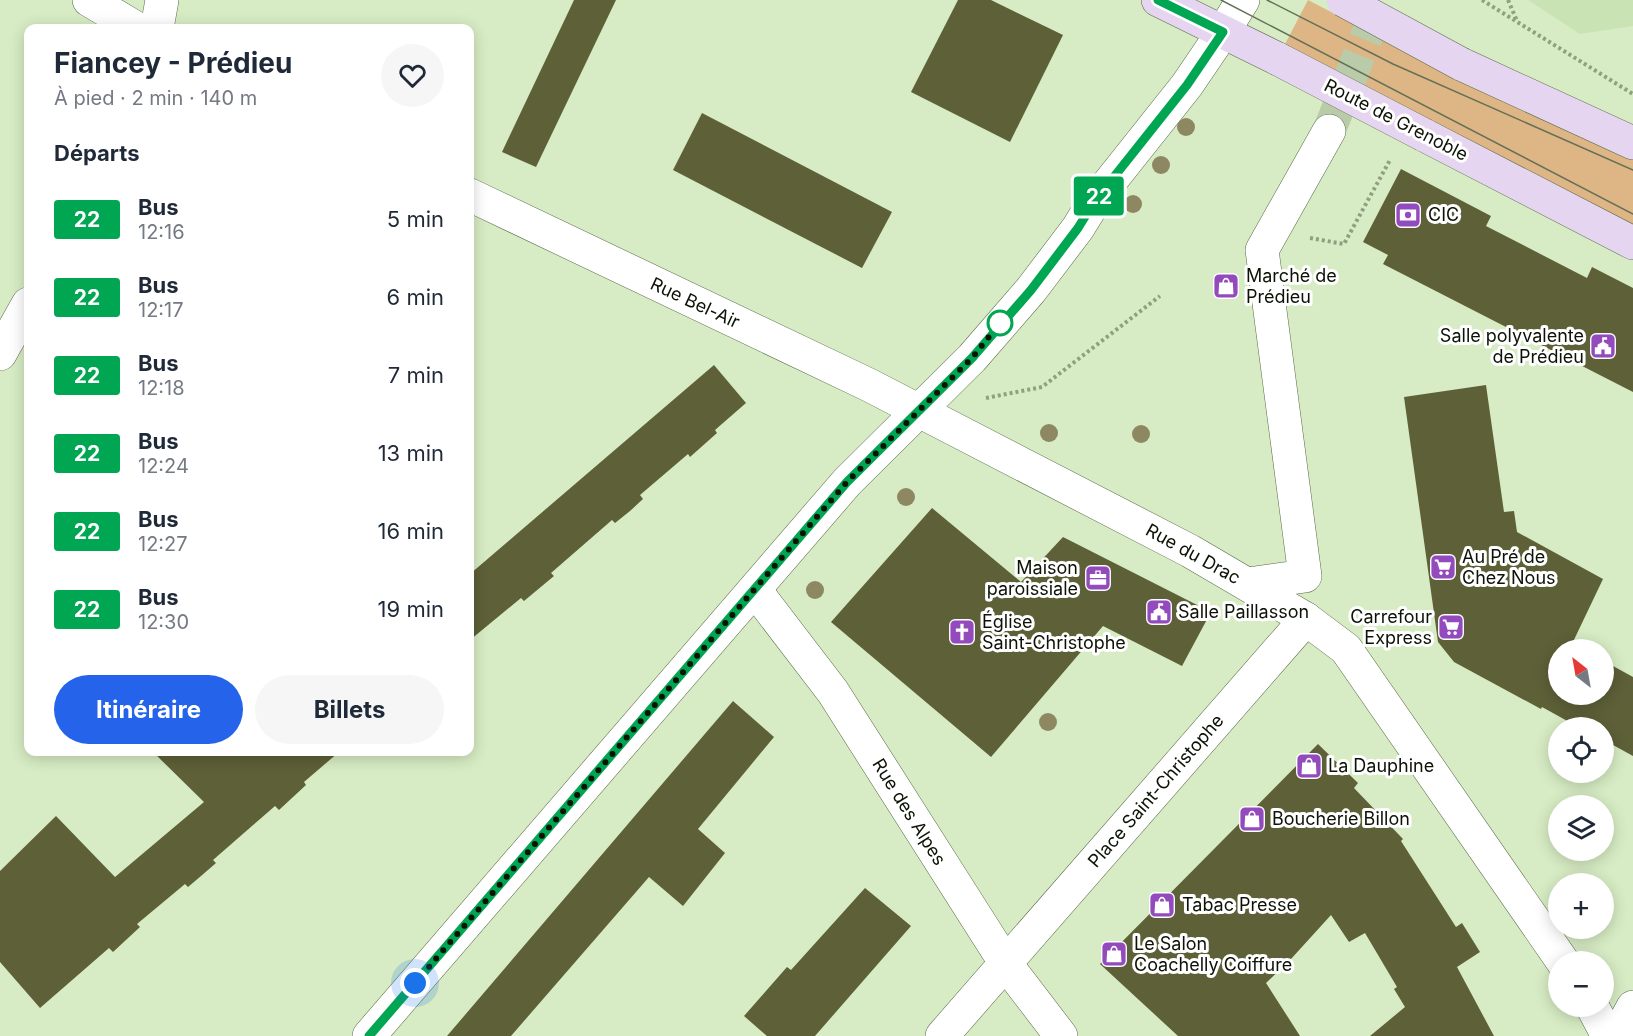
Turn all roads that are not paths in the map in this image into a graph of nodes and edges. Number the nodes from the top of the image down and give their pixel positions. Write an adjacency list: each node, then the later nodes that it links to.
1 (88, 0): 6 (street)
2 (162, 0): 7 (street)
3 (1158, 0): 8 (main road, Route de Grenoble)
4 (1243, 0): 8 (street)
5 (1343, 0): 10 (main road, bridge)
6 (129, 24)
7 (158, 24)
8 (1223, 32): 12 (main road, Route de Grenoble, bridge); 15 (street)
9 (1329, 131): 16 (street)
10 (1633, 143)
11 (474, 197): 15 (street, Rue Bel-Air)
12 (1633, 243)
13 (24, 311): 14 (street)
14 (0, 354)
15 (919, 412): 16 (street, Rue du Drac); 17 (street)
16 (1248, 584): 18 (street, Rue du Drac)
17 (755, 590): 20 (street, Rue des Alpes); 23 (street)
18 (1306, 619): 19 (street, Rue du Drac); 20 (street, Place Saint-Christophe)
19 (1555, 951)
20 (1006, 964): 24 (street, Place Saint-Christophe); 25 (street, Rue des Alpes)
21 (1633, 1007): 27 (street)
22 (1598, 1017): 26 (street)
23 (369, 1036)
24 (942, 1036)
25 (1060, 1036)
26 (1608, 1036)
27 (1617, 1036)

